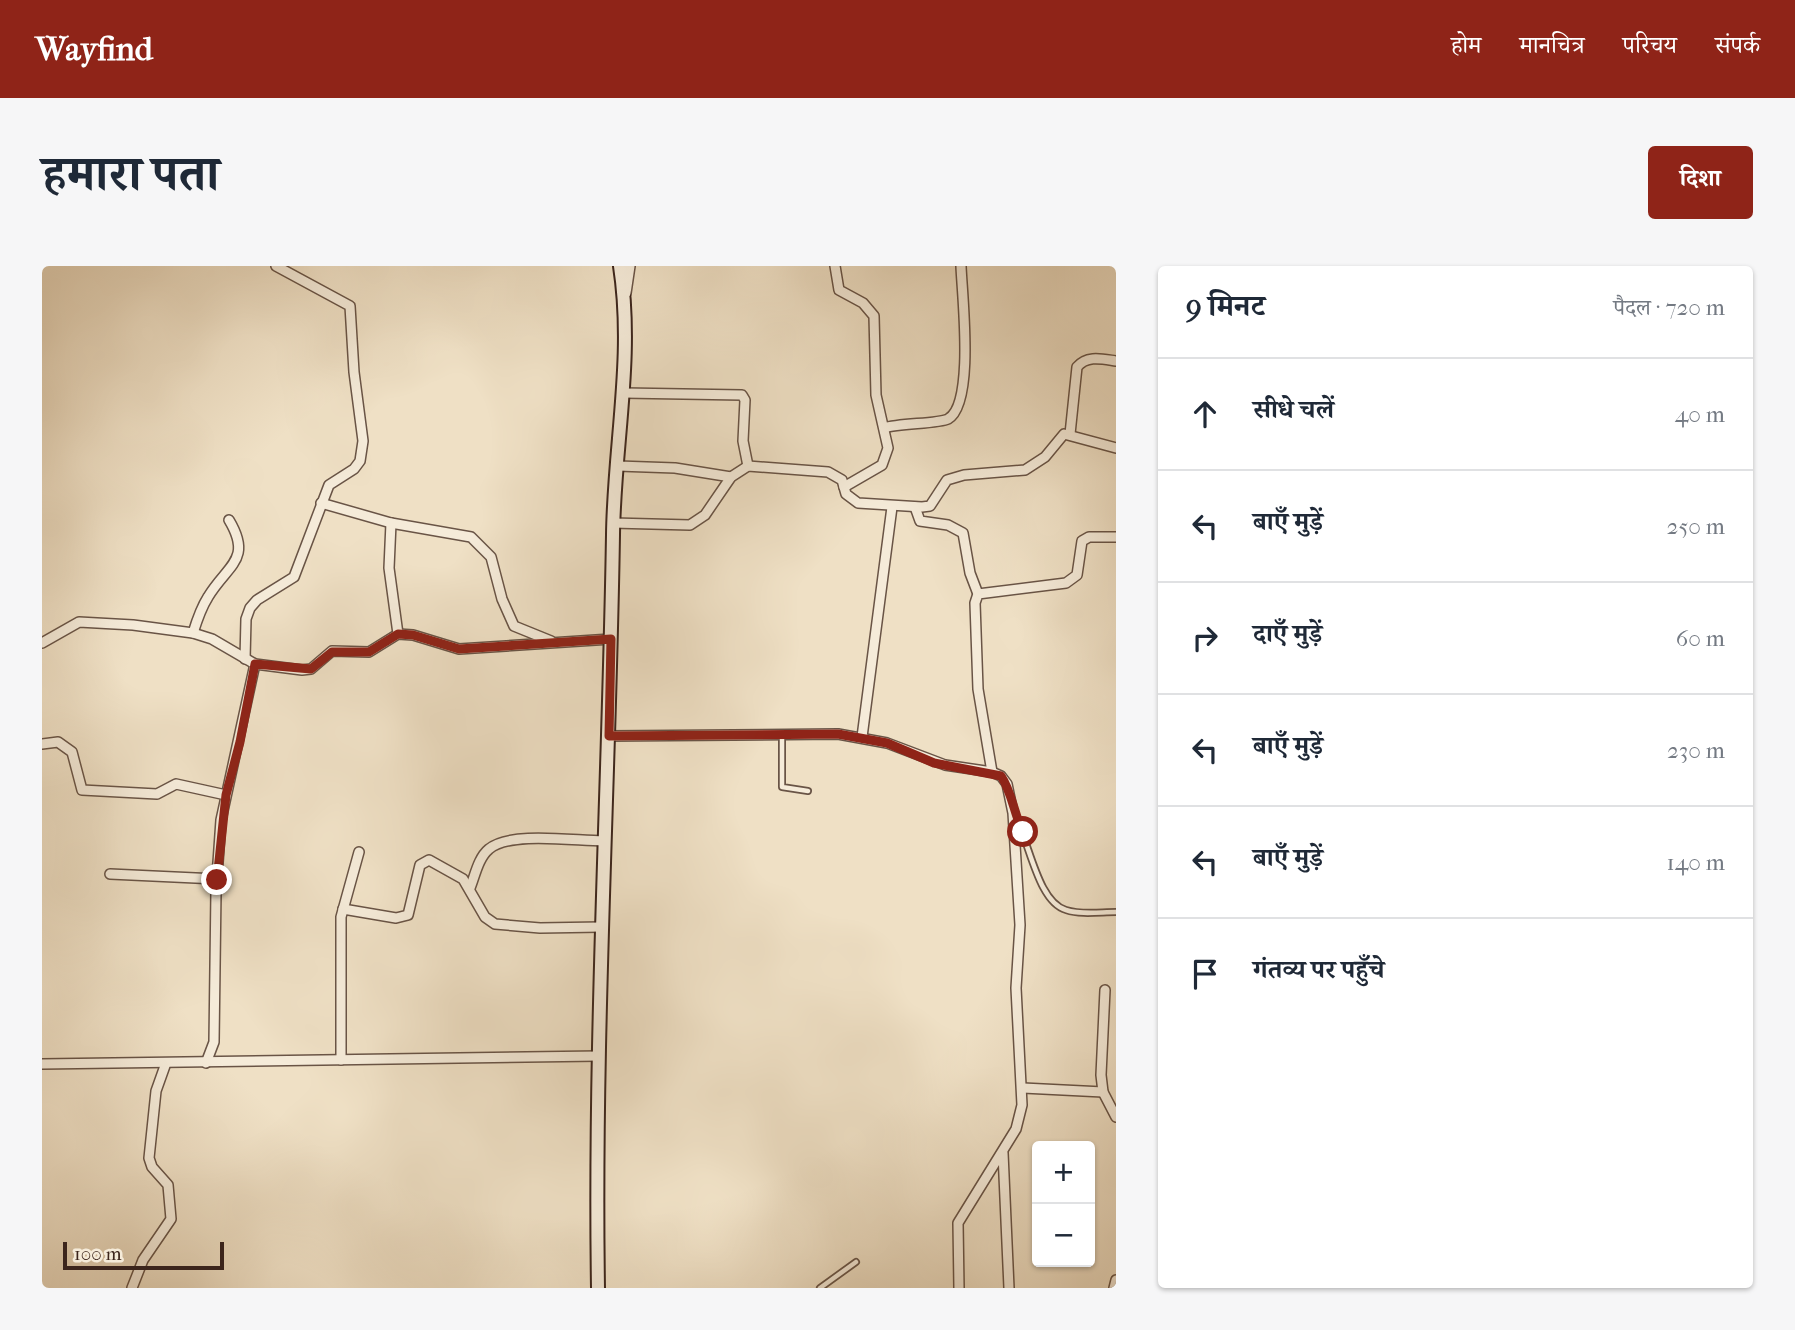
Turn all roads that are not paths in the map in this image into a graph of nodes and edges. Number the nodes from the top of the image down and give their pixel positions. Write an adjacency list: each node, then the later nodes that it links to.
1 (276, 266): 16 (street)
2 (620, 266): 6 (street)
3 (630, 266): 6 (street)
4 (835, 266): 9 (street)
5 (961, 266): 9 (street)
6 (624, 305): 8 (street)
7 (1116, 361): 10 (street)
8 (624, 393): 12 (street); 13 (street)
9 (884, 428): 15 (street)
10 (1070, 434): 11 (street); 18 (street)
11 (1116, 448)
12 (618, 466): 14 (street); 21 (street)
13 (748, 466): 14 (street); 15 (street)
14 (731, 477): 21 (street)
15 (844, 487): 17 (street)
16 (321, 503): 20 (street); 29 (street)
17 (892, 507): 18 (street); 33 (street)
18 (915, 507): 23 (street)
19 (229, 520): 24 (street)
20 (391, 523): 25 (street); 28 (street)
21 (613, 523): 26 (street)
22 (1116, 537): 23 (street)
23 (978, 594): 35 (street)
24 (193, 633): 27 (street); 29 (street)
25 (398, 634): 28 (street); 30 (street)
26 (611, 639): 28 (street); 32 (street)
27 (42, 643)
28 (556, 643)
29 (245, 659): 30 (street)
30 (255, 664): 37 (street)
31 (782, 733): 32 (street); 33 (street); 36 (lane)
32 (609, 736): 39 (street)
33 (862, 737): 35 (street)
34 (42, 744): 37 (street)
35 (992, 772): 38 (street)
36 (808, 791)
37 (226, 795): 42 (street)
38 (1013, 813): 45 (lane); 53 (street)
39 (603, 841): 43 (street); 46 (street)
40 (359, 852): 44 (street)
41 (110, 874): 42 (street)
42 (217, 880): 51 (street)
43 (470, 888): 44 (street); 46 (street)
44 (342, 909): 49 (street)
45 (1116, 912)
46 (601, 927): 48 (street)
47 (1105, 990): 54 (street)
48 (599, 1056): 49 (street); 60 (street)
49 (341, 1060): 51 (street)
50 (166, 1063): 51 (street); 52 (street); 59 (street)
51 (206, 1063)
52 (42, 1064)
53 (1023, 1088): 54 (street); 56 (street)
54 (1103, 1092): 55 (street)
55 (1116, 1117)
56 (1003, 1152): 62 (street); 63 (street)
57 (856, 1262): 61 (lane)
58 (1116, 1280): 64 (street)
59 (132, 1288)
60 (598, 1288)
61 (820, 1288)
62 (959, 1288)
63 (1009, 1288)
64 (1114, 1288)

